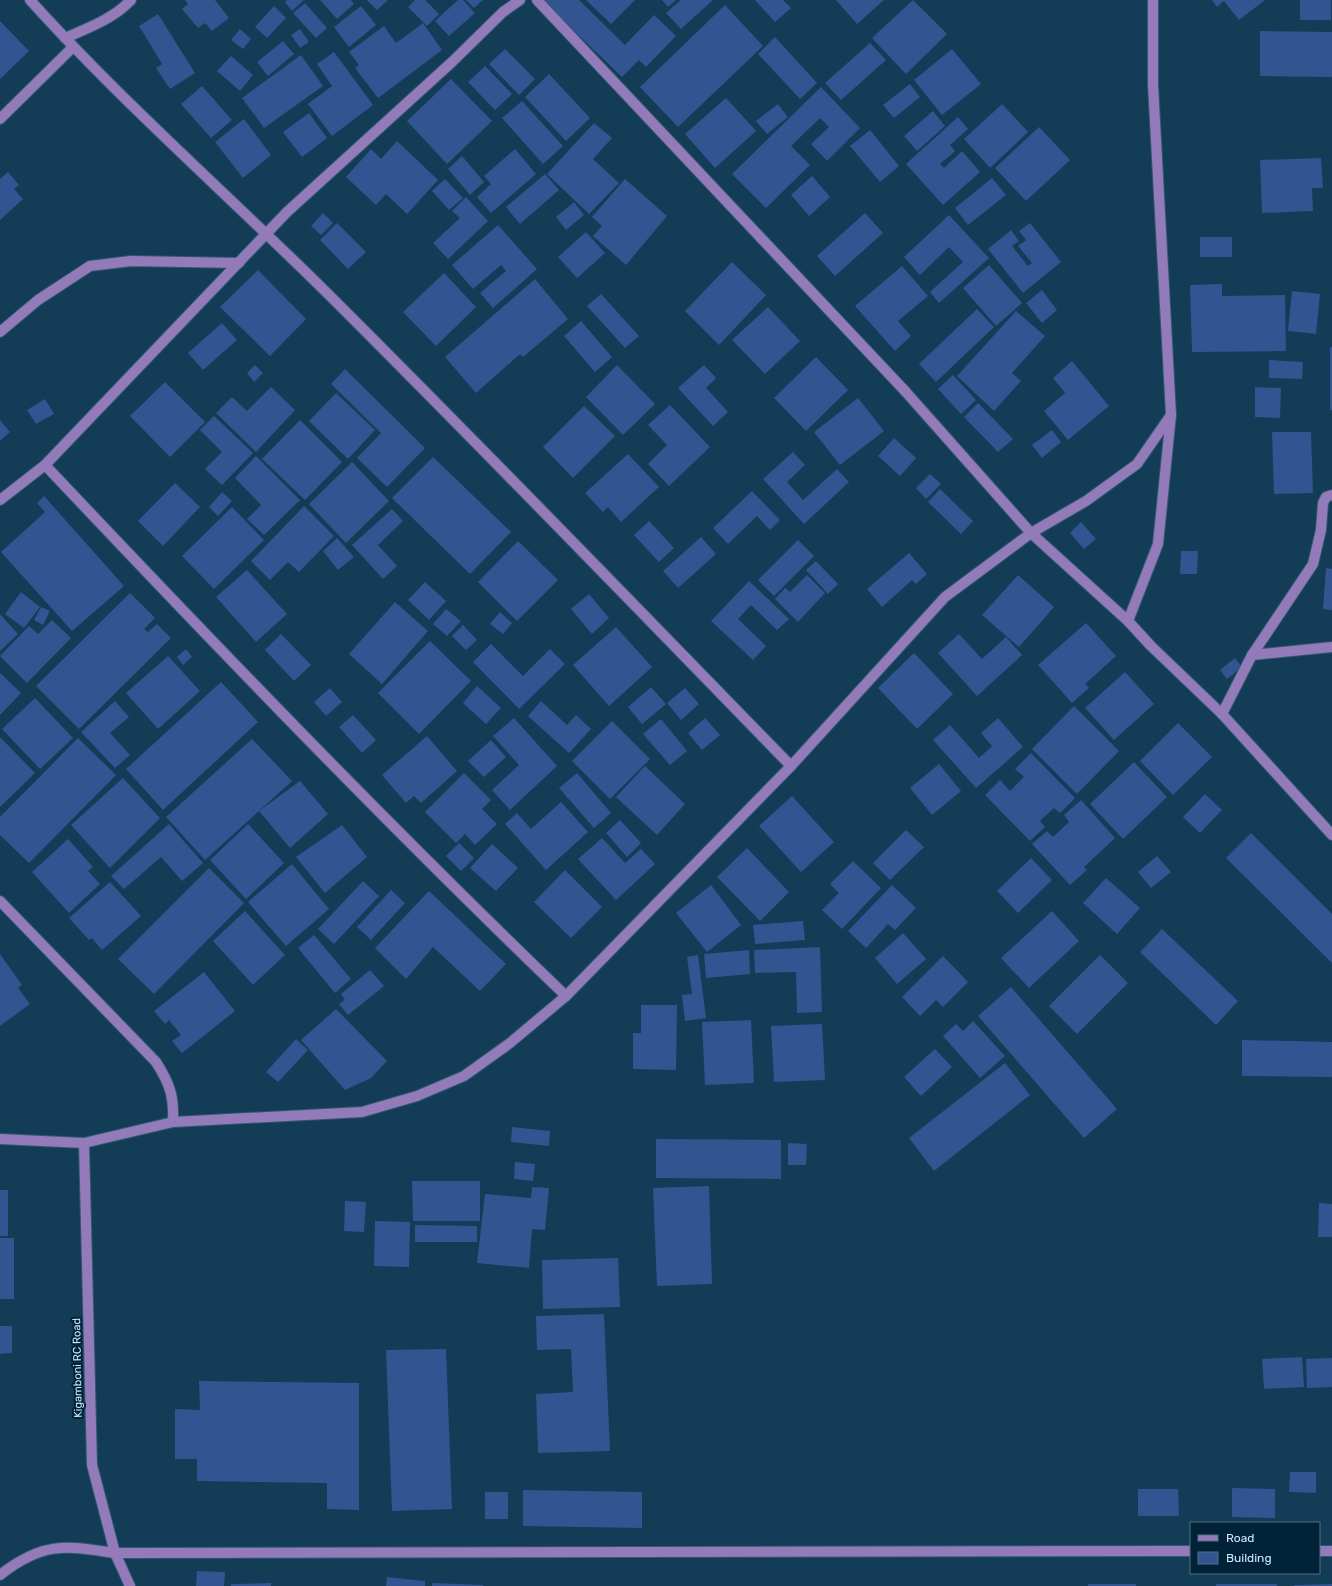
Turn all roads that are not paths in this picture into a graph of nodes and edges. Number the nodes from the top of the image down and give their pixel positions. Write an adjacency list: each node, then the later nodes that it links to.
1 (30, 0): 6 (street)
2 (131, 0): 6 (street)
3 (520, 0): 9 (street)
4 (537, 0): 16 (street)
5 (1153, 0): 12 (street)
6 (65, 38): 7 (street)
7 (73, 47): 8 (street); 9 (street)
8 (0, 119)
9 (267, 234): 10 (street); 21 (street)
10 (239, 264): 11 (street); 13 (street)
11 (0, 332)
12 (1171, 414): 16 (street); 17 (street)
13 (45, 465): 15 (street); 24 (street)
14 (1332, 495): 19 (street)
15 (0, 500)
16 (1031, 533): 17 (street); 21 (street)
17 (1128, 621): 20 (street)
18 (1332, 648): 19 (street)
19 (1252, 655): 20 (street)
20 (1222, 714): 22 (street)
21 (791, 766): 24 (street)
22 (1332, 835)
23 (0, 901): 25 (street)
24 (566, 996): 25 (street)
25 (173, 1122): 27 (street)
26 (0, 1139): 27 (street)
27 (84, 1143): 31 (street, Kigamboni RC Road)
28 (1190, 1551): 31 (street)
29 (1320, 1551): 30 (street)
30 (1332, 1551)
31 (115, 1553): 32 (street); 33 (street, Kigamboni RC Road)
32 (0, 1575)
33 (130, 1586)

